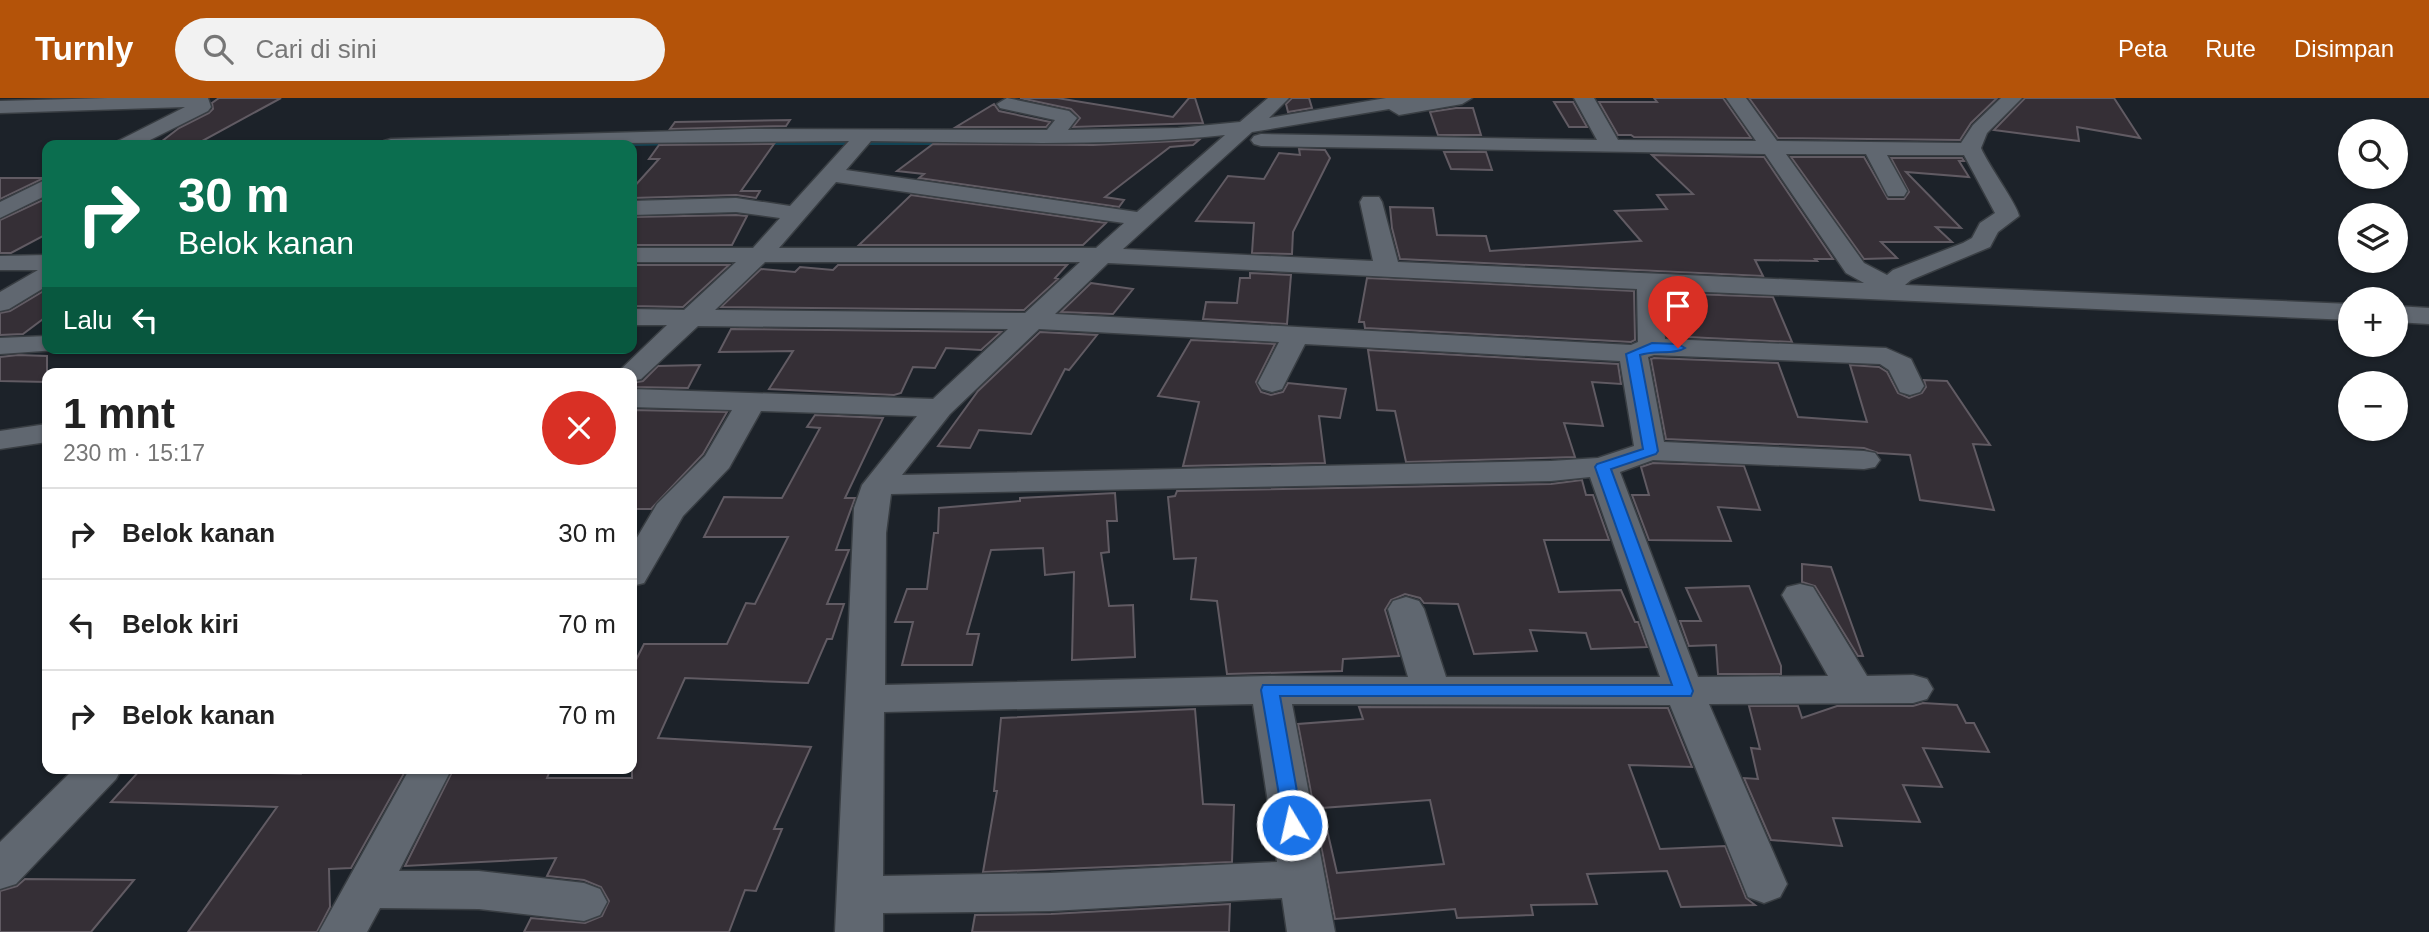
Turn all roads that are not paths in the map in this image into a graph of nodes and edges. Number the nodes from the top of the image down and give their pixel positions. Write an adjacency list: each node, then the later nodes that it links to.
1 (1279, 98): 12 (street)
2 (1421, 98): 12 (street)
3 (1462, 98): 12 (street)
4 (1584, 98): 17 (street)
5 (1736, 98): 18 (street)
6 (2012, 98): 19 (street)
7 (149, 100): 9 (street); 14 (street)
8 (1007, 104): 13 (street)
9 (30, 106): 10 (street); 11 (street)
10 (0, 107)
11 (0, 121)
12 (1241, 132): 13 (street); 17 (street); 30 (street)
13 (1053, 136): 16 (street)
14 (135, 140)
15 (555, 140): 16 (street)
16 (862, 140): 21 (street)
17 (1612, 147): 18 (street)
18 (1769, 148): 20 (street); 39 (street)
19 (1971, 149): 20 (street); 39 (street)
20 (1874, 150): 23 (street)
21 (833, 175): 28 (street); 30 (street)
22 (42, 189): 27 (street)
23 (1896, 191)
24 (1371, 202): 36 (street)
25 (42, 208): 29 (street)
26 (637, 208): 28 (street)
27 (0, 211)
28 (796, 215): 31 (street)
29 (0, 219)
30 (1141, 219): 33 (street)
31 (761, 253): 32 (street); 33 (street); 43 (street)
32 (637, 255)
33 (1102, 255): 36 (street); 46 (street)
34 (42, 262): 35 (street)
35 (0, 263)
36 (1387, 269): 38 (street)
37 (42, 278): 40 (street)
38 (1648, 282): 39 (street); 50 (street)
39 (1889, 288): 41 (street)
40 (0, 303)
41 (2338, 311)
42 (2408, 315): 44 (street)
43 (693, 316): 45 (street); 46 (street); 51 (street)
44 (2429, 316)
45 (637, 317)
46 (1034, 321): 47 (street); 56 (street)
47 (1296, 335): 50 (street); 52 (street)
48 (42, 344): 49 (street)
49 (0, 346)
50 (1643, 350): 53 (street); 59 (street)
51 (636, 368)
52 (1272, 383)
53 (1910, 386)
54 (637, 398): 55 (street)
55 (751, 402): 56 (street); 63 (street)
56 (940, 408): 62 (street)
57 (42, 434): 58 (street)
58 (0, 440)
59 (1650, 451): 60 (street); 61 (street)
60 (1864, 460)
61 (1602, 467): 62 (street); 70 (street)
62 (878, 485): 71 (street)
63 (637, 566)
64 (1800, 595): 69 (street)
65 (1406, 609): 68 (street)
66 (1913, 689): 69 (street)
67 (1270, 690): 68 (street); 71 (street); 75 (street)
68 (1431, 690): 70 (street)
69 (1856, 690): 70 (street)
70 (1684, 691): 76 (street)
71 (866, 699): 79 (street)
72 (95, 774): 74 (street)
73 (428, 774): 77 (street)
74 (0, 871)
75 (1301, 879): 79 (street); 81 (street)
76 (1764, 884)
77 (368, 889): 78 (street); 80 (street)
78 (584, 902)
79 (860, 914)
80 (343, 932)
81 (1311, 932)

